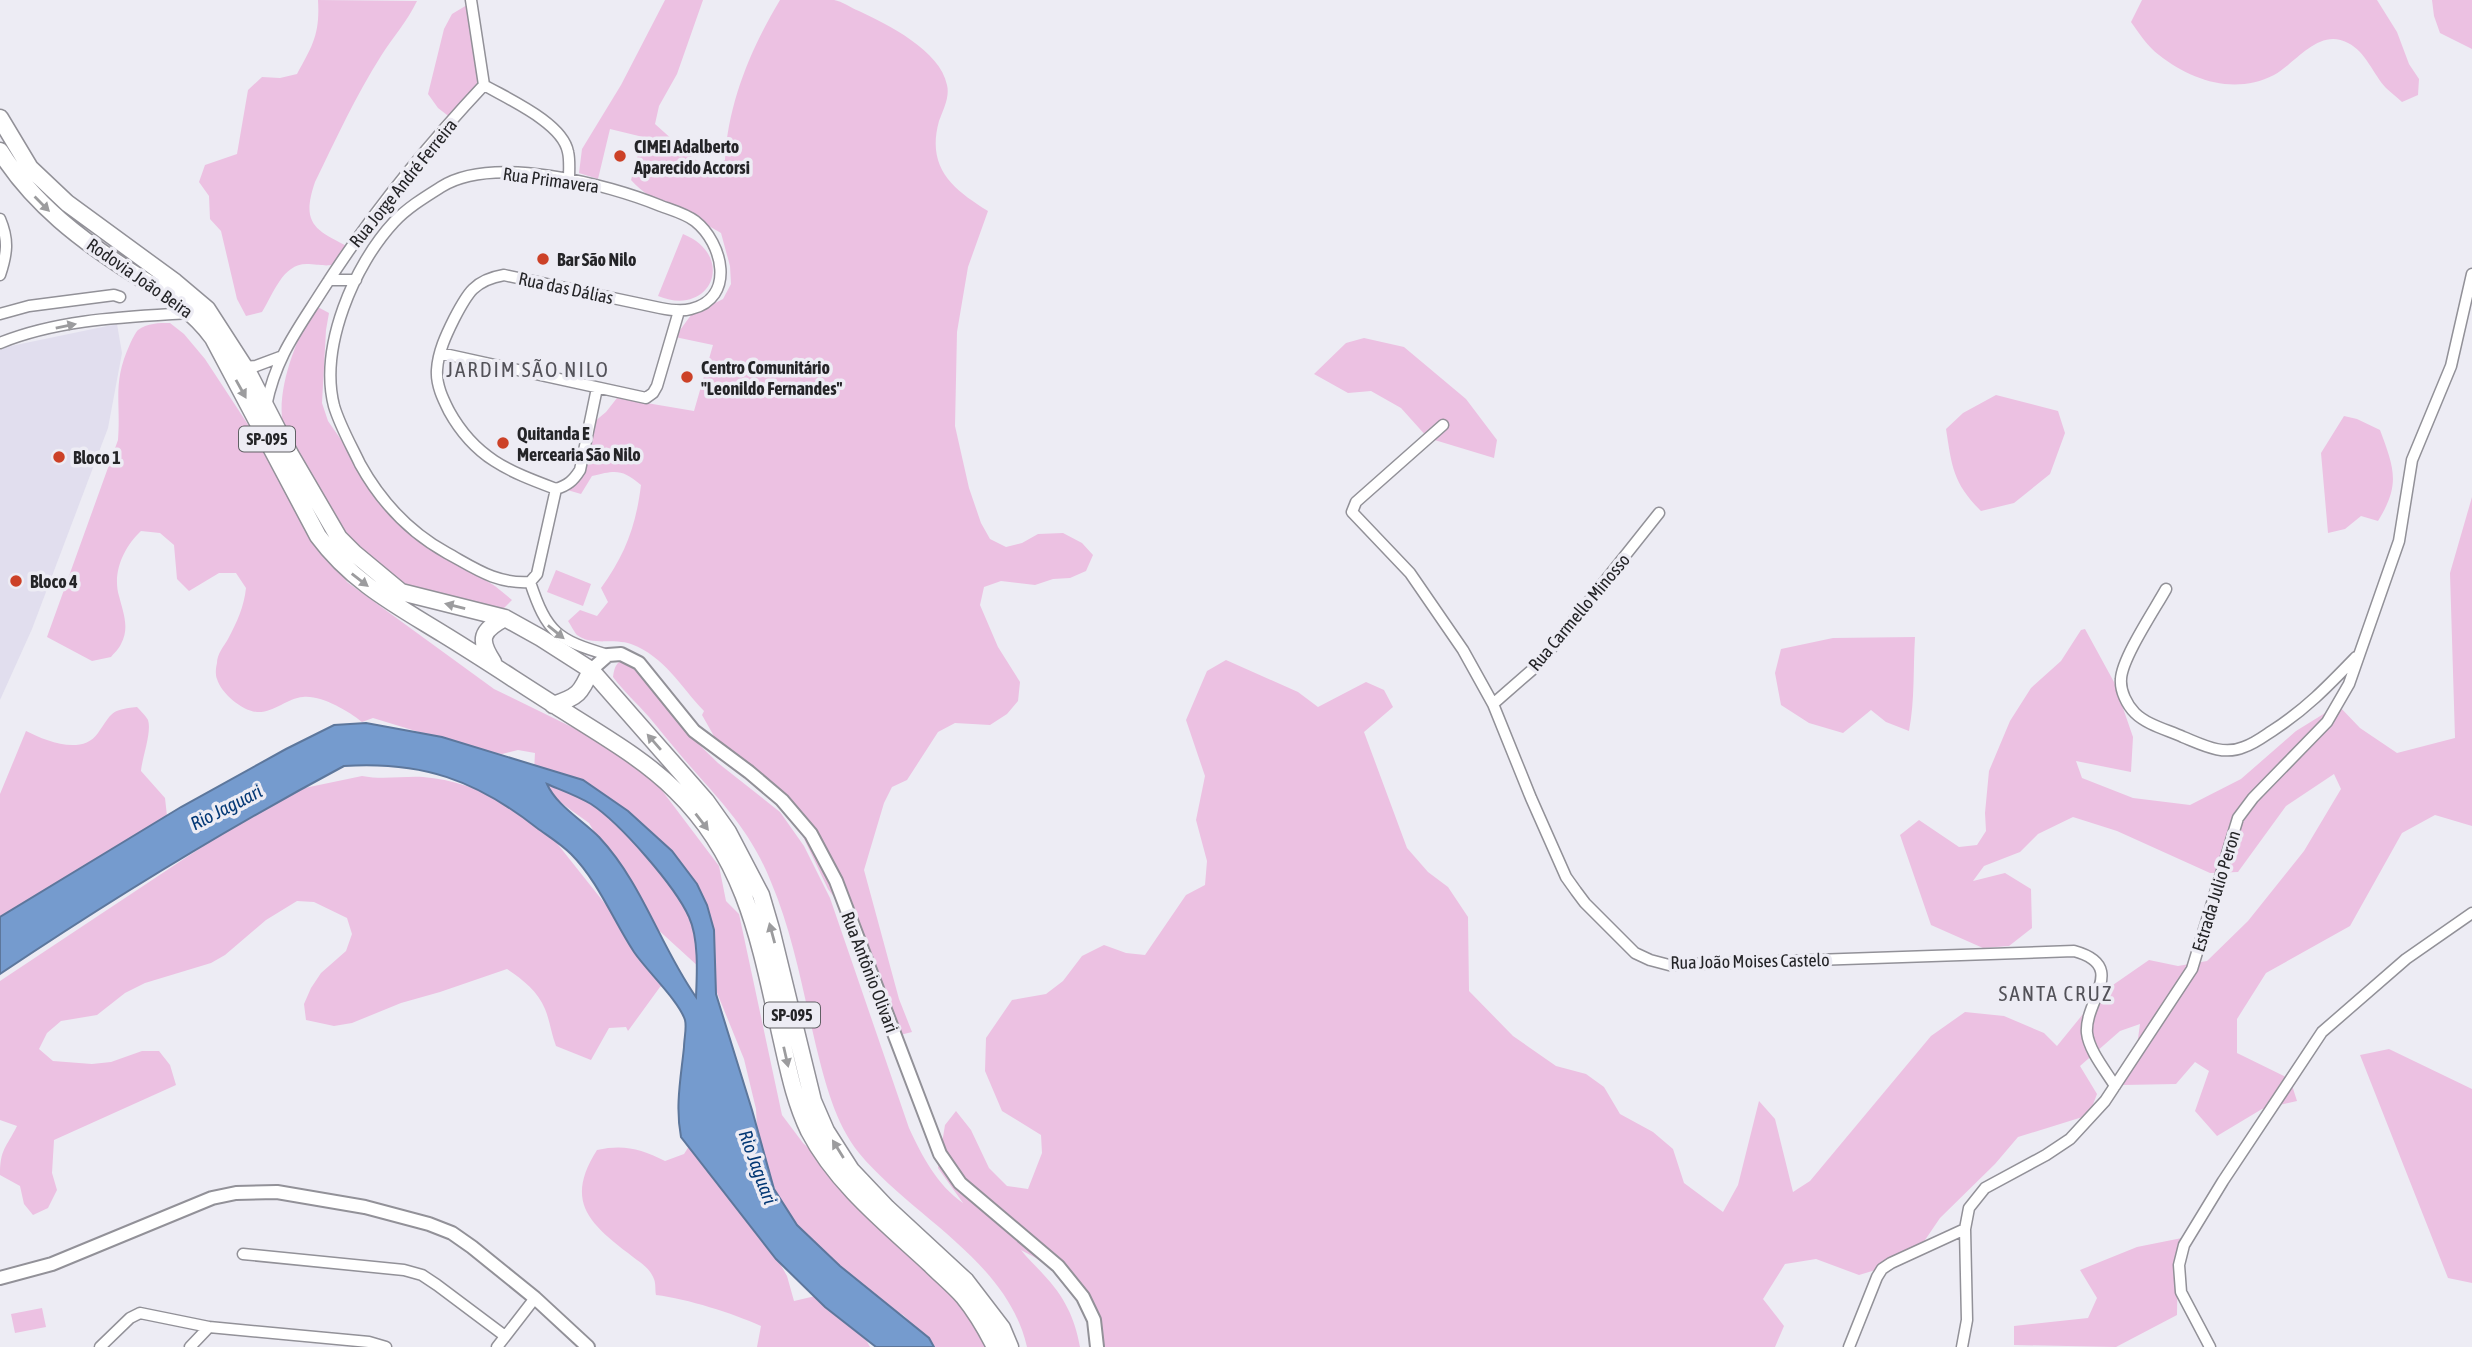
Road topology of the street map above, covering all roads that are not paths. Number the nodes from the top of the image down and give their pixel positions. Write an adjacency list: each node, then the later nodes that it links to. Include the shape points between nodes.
1 (471, 0): 2 (street)
2 (484, 85): 5 (street, via 561,135 568,151); 9 (street, Rua Jorge André Ferreira, via 406,173)
3 (0, 118): 18 (main road, Rodovia João Beira / SP-095, via 30,168 67,203 207,309)
4 (0, 151): 13 (main road, Rodovia João Beira / SP-095, one-way to 13, via 45,208)
5 (569, 179): 10 (street, Rua Primavera, via 499,172 444,184 394,222); 12 (street, Rua Primavera, via 655,204 693,219 702,228 721,262 720,280 703,304)
6 (0, 219): 8 (street, via 8,251)
7 (2472, 274): 27 (street, Estrada Julio Peron, via 2451,366 2412,460 2399,541)
8 (0, 275)
9 (329, 280): 10 (street); 17 (street, Rua Jorge André Ferreira)
10 (356, 280): 24 (street, Rua Primavera, via 341,312 330,370 334,405 372,486 390,509 436,547 494,579)
11 (120, 297): 14 (street, via 29,306)
12 (679, 311): 16 (street, Rua das Dálias, via 504,275 487,278 473,288); 19 (street, via 657,386 646,398)
13 (192, 313): 15 (street, one-way to 13, via 102,319); 29 (main road, Rodovia João Beira / SP-095, one-way to 29, via 213,338 301,506 336,559 383,597)
14 (0, 314)
15 (0, 343)
16 (440, 353): 19 (street); 22 (street, Rua das Dálias, via 437,371 443,401 465,436 489,459)
17 (280, 357): 18 (street); 20 (street, Rua Jorge André Ferreira)
18 (246, 368): 20 (main road, Rodovia João Beira / SP-095)
19 (597, 388): 22 (street, via 580,470 567,485)
20 (266, 405): 26 (main road, Rodovia João Beira / SP-095, one-way to 20, via 401,592 378,575 339,538)
21 (1443, 425): 31 (street, Rua João Moises Castelo, via 1352,507 1354,517 1400,561 1451,629)
22 (556, 489): 24 (street, via 537,574)
23 (1658, 513): 31 (street, Rua Carmello Minosso, via 1550,650)
24 (530, 582): 28 (street, one-way to 28, via 547,625 582,647)
25 (2166, 589): 27 (street, via 2127,660 2121,679 2124,697 2135,714 2211,748 2228,751 2262,738 2318,698)
26 (505, 618): 29 (main road, via 486,631 483,639); 30 (main road, Rodovia João Beira / SP-095)
27 (2360, 653): 34 (street, Estrada Julio Peron, via 2327,722 2238,818 2192,969)
28 (608, 655): 30 (street); 48 (street, Rua Antônio Olivari, via 621,654 639,663 694,731 782,800 811,834 836,881 940,1154 960,1182 1058,1266 1083,1297 1094,1320)
29 (495, 666): 32 (main road, Rodovia João Beira / SP-095)
30 (591, 670): 32 (main road, via 581,691); 47 (main road, SP-095, one-way to 30, via 1002,1328 972,1289 851,1170 826,1131 813,1101 761,895 746,865 706,801)
31 (1493, 704): 34 (street, Rua João Moises Castelo, via 1566,877 1585,903 1636,953 1669,965 2074,951 2097,963 2101,974 2087,1032)
32 (554, 705): 46 (main road, SP-095, one-way to 46, via 648,766 678,792 706,827 732,866 754,919 796,1100 810,1132 852,1191 961,1294)
33 (2472, 913): 51 (street, via 2406,959 2322,1032 2222,1181 2184,1245 2179,1265 2180,1292)
34 (2115, 1086): 35 (street, Estrada Julio Peron, via 2070,1139 1985,1188 1969,1208)
35 (1965, 1229): 49 (street, via 1882,1269); 50 (street, Estrada Julio Peron, via 1967,1320)
36 (243, 1254): 40 (street, via 422,1275)
37 (0, 1278): 38 (street, via 52,1264 212,1198 277,1192 429,1224 462,1240)
38 (535, 1298): 40 (street); 45 (street)
39 (209, 1327): 41 (street, via 140,1313); 42 (street); 43 (street)
40 (505, 1336): 44 (street)
41 (100, 1347)
42 (190, 1347)
43 (386, 1347)
44 (497, 1347)
45 (588, 1347)
46 (995, 1347)
47 (1010, 1347)
48 (1097, 1347)
49 (1849, 1347)
50 (1962, 1347)
51 (2210, 1347)

